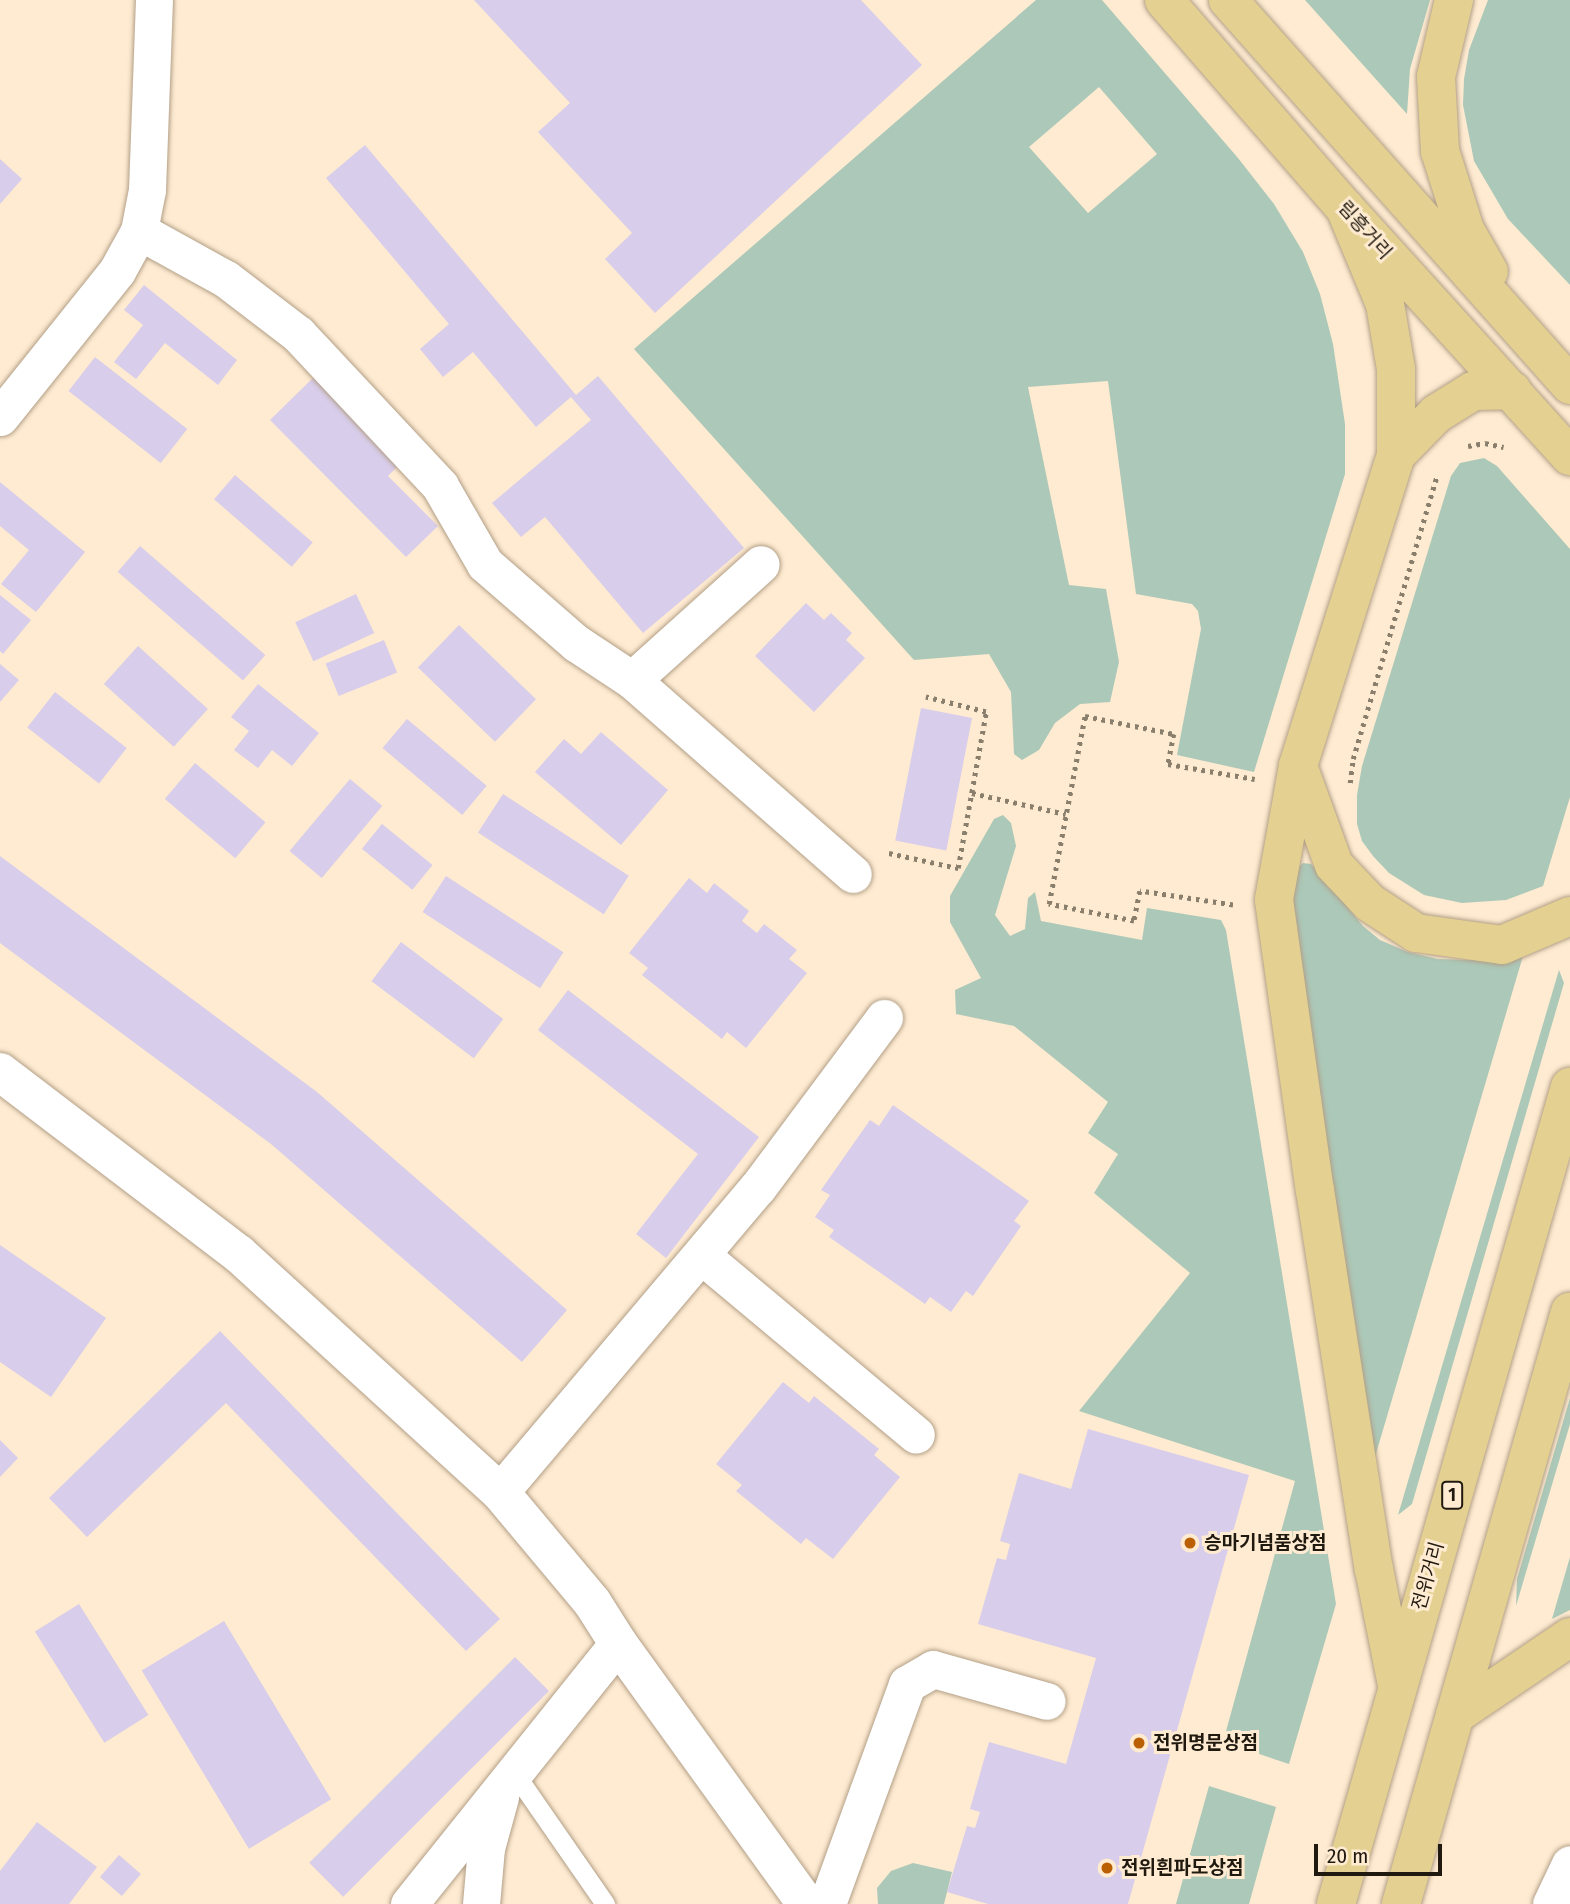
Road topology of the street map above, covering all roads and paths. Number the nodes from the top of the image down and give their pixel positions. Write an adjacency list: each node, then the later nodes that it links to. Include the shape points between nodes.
1 (155, 0): 6 (street, via 147,190)
2 (1164, 0): 5 (main road, 림흥거리)
3 (1228, 0): 7 (main road)
4 (1454, 0): 7 (main road, via 1437,77 1440,151 1465,230)
5 (1345, 208): 9 (main road, 림흥거리); 13 (main road, via 1385,304 1396,369)
6 (139, 231): 10 (street, via 117,271); 17 (street, via 226,279 299,334 440,485 485,564 576,643)
7 (1523, 332): 8 (main road)
8 (1570, 385)
9 (1512, 390): 13 (main road, via 1473,391 1436,414); 14 (main road, 림흥거리)
10 (0, 417)
11 (1510, 448): 12 (path, via 1485,443)
12 (1461, 450)
13 (1396, 455): 19 (main road)
14 (1570, 456)
15 (1440, 471): 20 (path, via 1353,760)
16 (761, 564): 17 (street)
17 (632, 680): 23 (street)
18 (926, 697): 21 (path, via 986,712)
19 (1282, 773): 22 (path, via 1168,764 1174,734 1085,716); 26 (main road, via 1334,864 1370,903 1416,933 1503,945); 36 (main road, via 1275,919 1374,1569)
20 (1348, 791)
21 (972, 793): 22 (path); 23 (path, via 958,868 867,848)
22 (1066, 814): 25 (path, via 1049,904 1134,921 1140,891)
23 (826, 850): 24 (street)
24 (853, 874)
25 (1242, 906)
26 (1570, 916)
27 (884, 1018): 30 (street, via 758,1188)
28 (0, 1072): 33 (street, via 239,1254)
29 (1570, 1087): 36 (main road, 전위거리 / 1)
30 (701, 1255): 32 (street); 33 (street)
31 (1570, 1312): 38 (main road)
32 (916, 1435)
33 (500, 1492): 35 (street, via 592,1602)
34 (1570, 1637): 38 (main road)
35 (618, 1643): 39 (street); 44 (street)
36 (1397, 1685): 46 (main road, 전위거리 / 1)
37 (1047, 1701): 45 (street, via 933,1669 907,1684)
38 (1455, 1715): 47 (main road)
39 (509, 1777): 41 (street); 42 (street, via 486,1848); 43 (lane)
40 (1570, 1864): 48 (street)
41 (409, 1904)
42 (481, 1904)
43 (605, 1904)
44 (806, 1904)
45 (827, 1904)
46 (1336, 1904)
47 (1401, 1904)
48 (1551, 1904)

